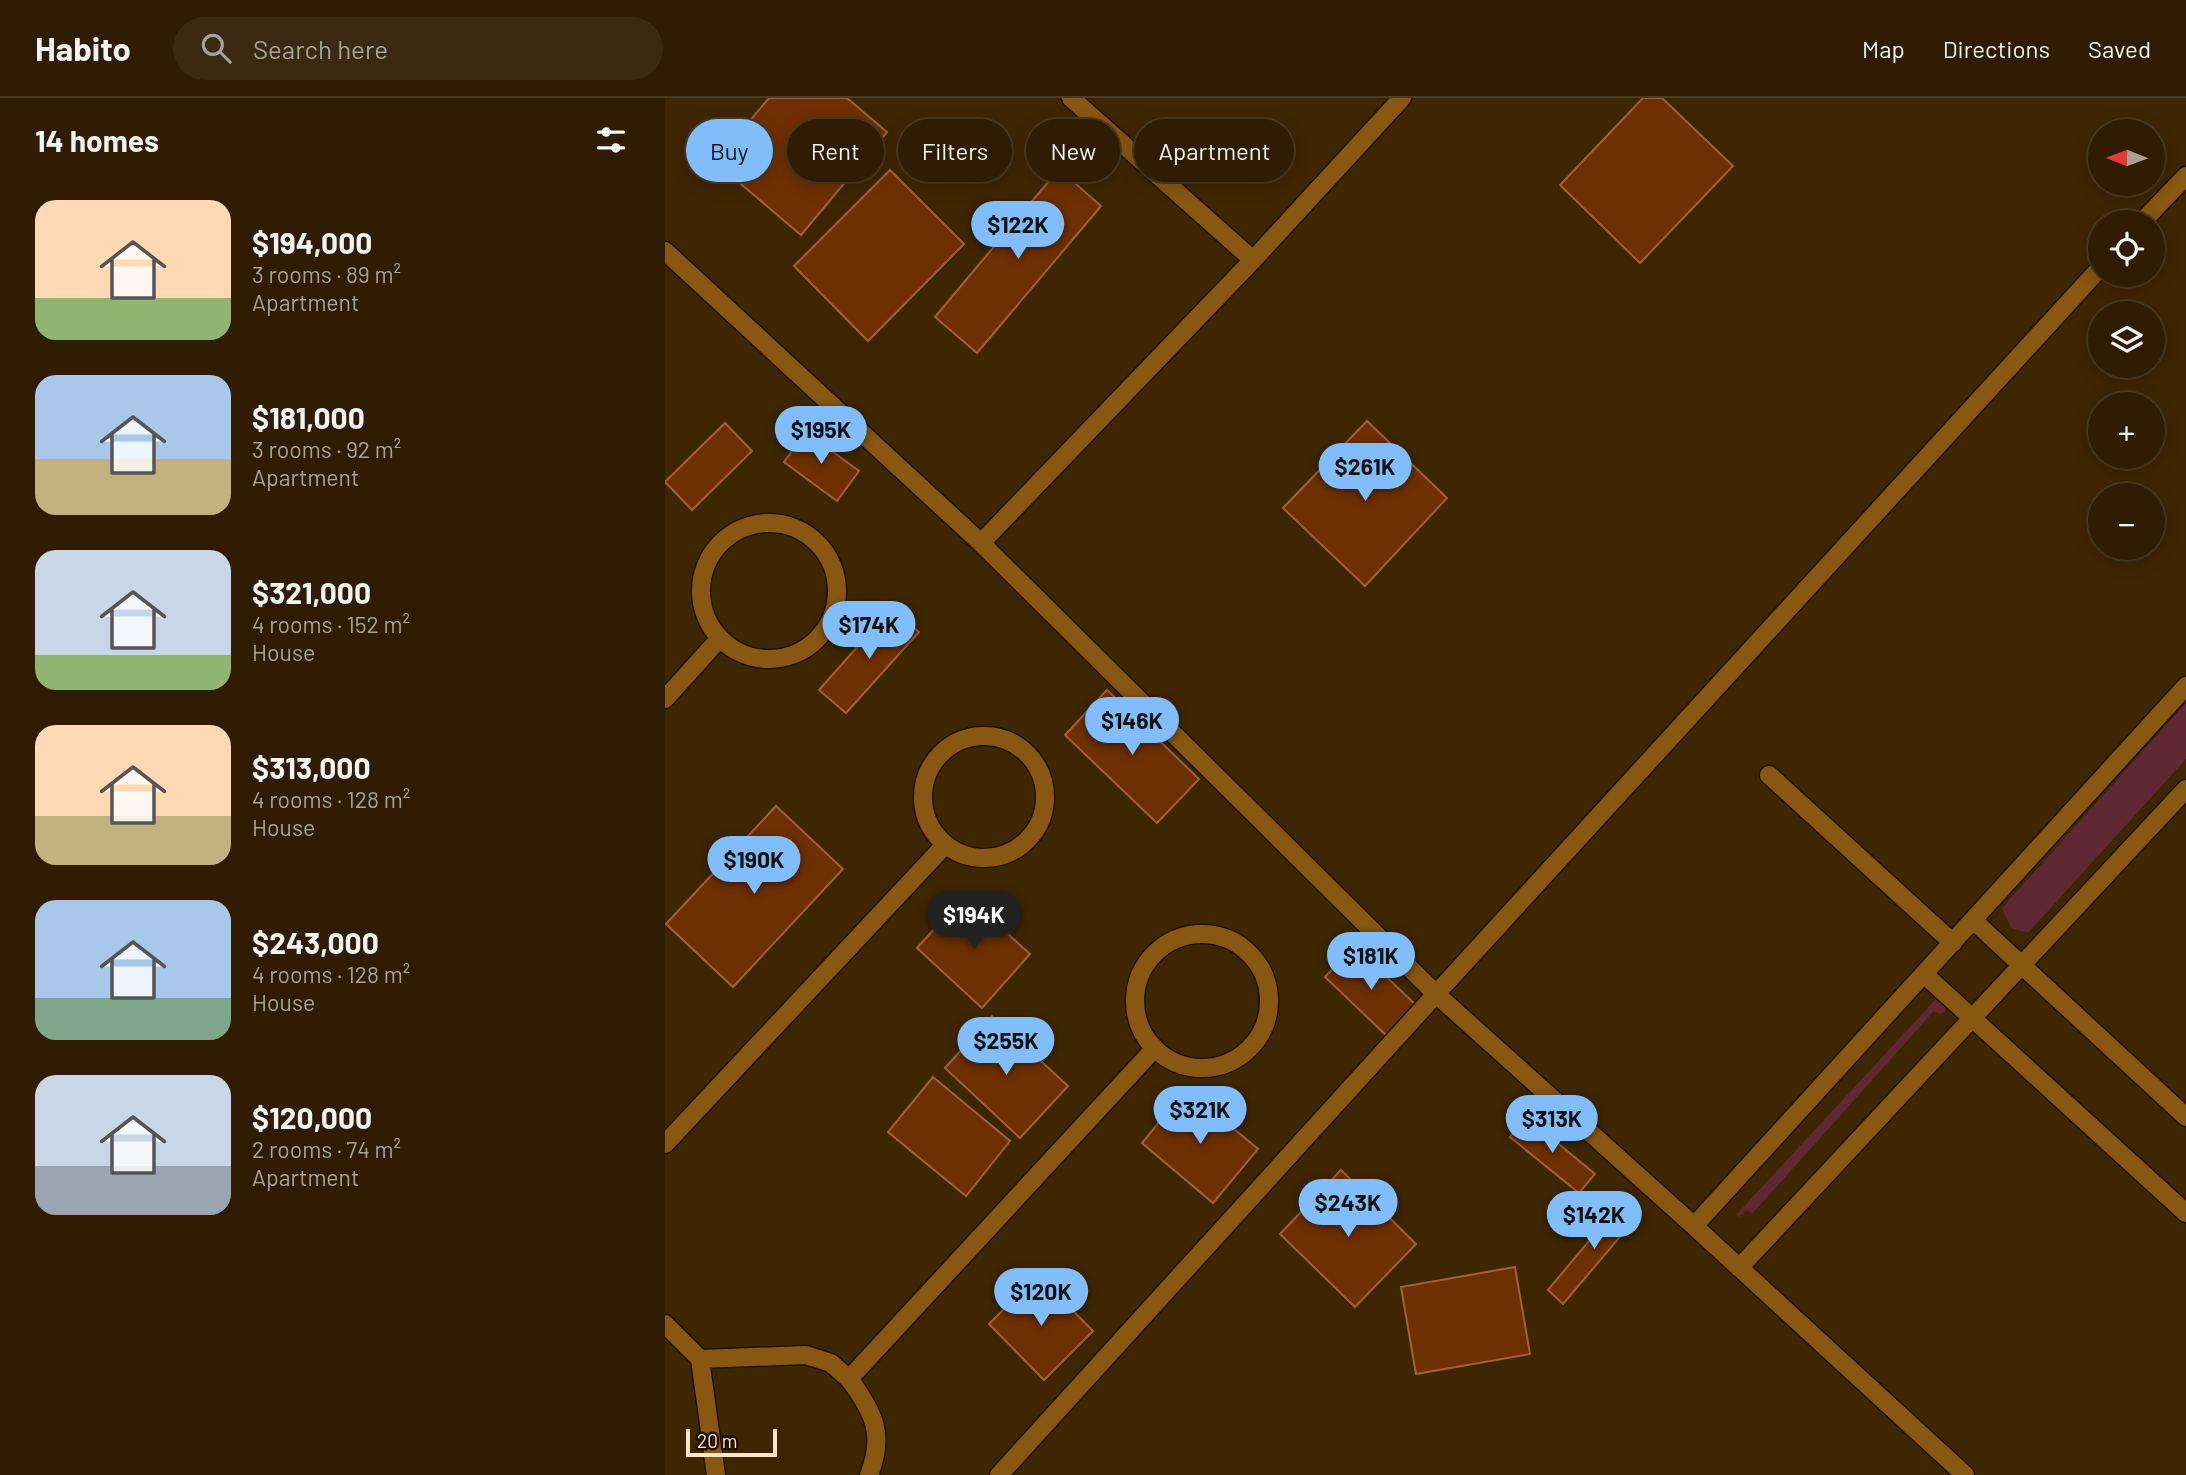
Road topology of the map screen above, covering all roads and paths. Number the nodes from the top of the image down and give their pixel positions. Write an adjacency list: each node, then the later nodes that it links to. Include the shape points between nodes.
1 (1071, 98): 6 (street)
2 (1402, 98): 6 (street)
3 (2186, 176): 4 (street)
4 (2153, 210)
5 (665, 251): 8 (street)
6 (1252, 260): 8 (street)
7 (2088, 281): 19 (street)
8 (981, 543): 19 (street)
9 (720, 638): 9 (street, via 709,624 701,588 709,562 725,540 757,524 775,523 792,527 821,547 831,562 837,596 834,613 815,642 784,658 767,659 742,653); 11 (street)
10 (2186, 686): 15 (street)
11 (665, 699)
12 (1769, 775): 16 (street)
13 (2186, 789): 17 (street)
14 (945, 845): 14 (street, via 974,858 990,859 1013,851 1031,836 1040,822 1044,791 1041,775 1022,750 1008,741 977,736 955,744 936,759 925,780 923,804 934,834); 23 (street)
15 (1974, 921): 16 (street); 17 (street)
16 (1953, 943): 18 (street)
17 (2021, 966): 20 (street); 22 (street)
18 (1925, 975): 20 (street); 25 (street)
19 (1436, 994): 25 (street); 32 (street)
20 (1971, 1018): 24 (street); 26 (street)
21 (1154, 1048): 21 (street, via 1137,1016 1135,998 1146,963 1159,949 1174,939 1209,933 1252,955 1268,984 1270,1001 1268,1017 1251,1048 1237,1059 1203,1069 1185,1066); 29 (street)
22 (2186, 1117)
23 (665, 1144)
24 (2186, 1213)
25 (1694, 1226): 26 (street)
26 (1739, 1269): 33 (street)
27 (665, 1324): 28 (street)
28 (700, 1359): 29 (street, via 806,1355 831,1363); 30 (street)
29 (849, 1379): 31 (street, via 868,1404 876,1428 877,1451)
30 (716, 1475)
31 (869, 1475)
32 (999, 1475)
33 (1965, 1475)

